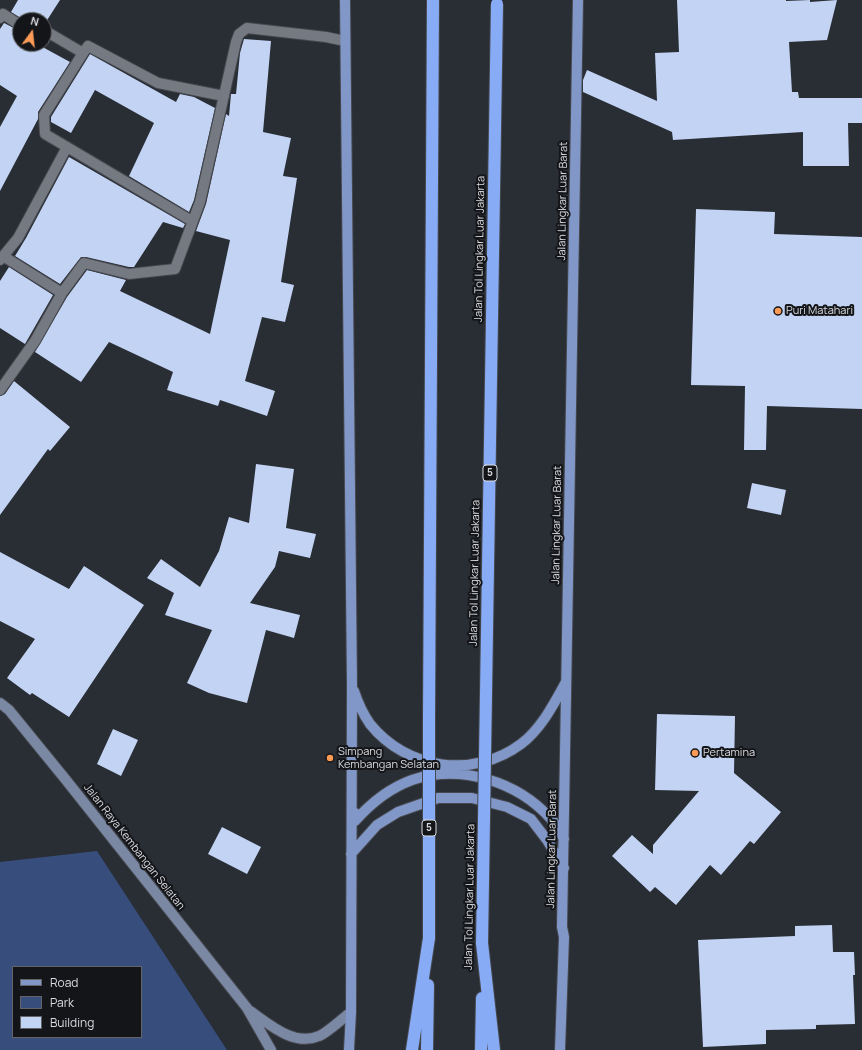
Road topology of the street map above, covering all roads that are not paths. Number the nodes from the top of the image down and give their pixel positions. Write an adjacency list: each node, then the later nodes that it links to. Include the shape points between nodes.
1 (345, 0): 8 (main road)
2 (433, 0): 23 (highway, 5, bridge)
3 (497, 0): 24 (highway, Jalan Tol Lingkar Luar Jakarta / 5, bridge)
4 (578, 0): 16 (main road, Jalan Lingkar Luar Barat)
5 (0, 18): 6 (street, via 3,14)
6 (12, 20)
7 (52, 35): 9 (street)
8 (345, 41): 10 (street, via 247,28 239,34 236,42); 17 (main road)
9 (83, 53): 10 (street, via 88,46 158,83); 11 (street, via 44,115 46,134)
10 (224, 96): 12 (street, via 200,202)
11 (67, 147): 12 (street); 13 (street, via 18,238)
12 (192, 221): 14 (street, via 175,269 129,274 84,263)
13 (1, 258): 14 (street)
14 (62, 293): 15 (street, via 35,341)
15 (0, 390)
16 (566, 682): 17 (main road, via 537,728 522,743 497,758 463,766 421,760 401,751 384,739 370,724 359,705); 20 (main road, Jalan Lingkar Luar Barat)
17 (352, 685): 19 (main road)
18 (0, 703): 25 (main road, Jalan Raya Kembangan Selatan, via 9,710 66,780)
19 (352, 779): 20 (main road, via 355,821 384,795 411,781 442,774 473,776 500,783 532,801 552,820); 21 (main road)
20 (564, 839): 22 (main road, Jalan Lingkar Luar Barat)
21 (351, 854): 22 (main road, via 377,825 398,812 438,798 472,798 507,807 531,819); 26 (main road)
22 (564, 868): 33 (main road, Jalan Lingkar Luar Barat)
23 (429, 938): 29 (highway); 30 (highway, 5)
24 (482, 943): 31 (highway, Jalan Tol Lingkar Luar Jakarta / 5); 32 (highway)
25 (247, 1008): 26 (main road, Jalan Raya Kembangan Selatan, via 278,1030 300,1040 318,1036); 27 (main road, Jalan Raya Kembangan Selatan)
26 (351, 1012): 28 (main road)
27 (271, 1050)
28 (349, 1050)
29 (412, 1050)
30 (427, 1050)
31 (481, 1050)
32 (494, 1050)
33 (560, 1050)

